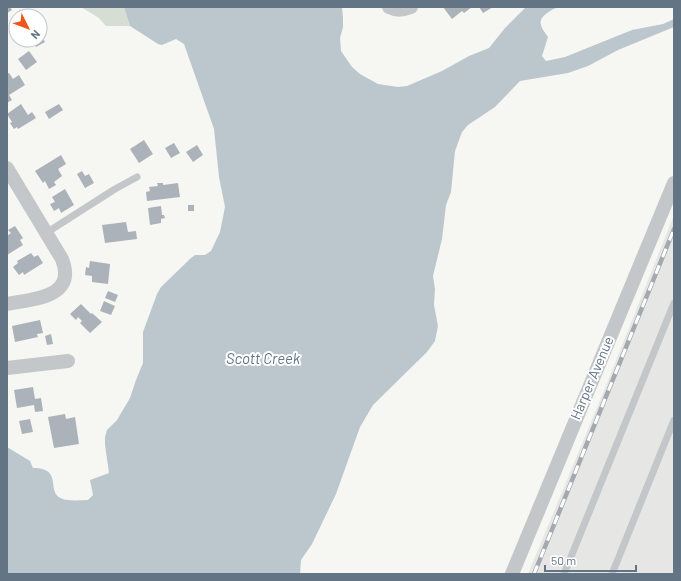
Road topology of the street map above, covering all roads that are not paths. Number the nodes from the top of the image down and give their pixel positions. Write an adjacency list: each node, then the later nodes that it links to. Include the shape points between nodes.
1 (390, 7): 2 (street, via 402,10)
2 (411, 7)
3 (7, 168): 6 (street)
4 (137, 177): 6 (lane)
5 (674, 183): 12 (street, Harper Avenue)
6 (46, 233): 8 (street, via 65,267 60,288 46,297)
7 (674, 303): 13 (lane)
8 (7, 304)
9 (68, 361): 10 (street)
10 (7, 368)
11 (674, 420): 14 (lane)
12 (512, 574)
13 (564, 574)
14 (612, 574)

